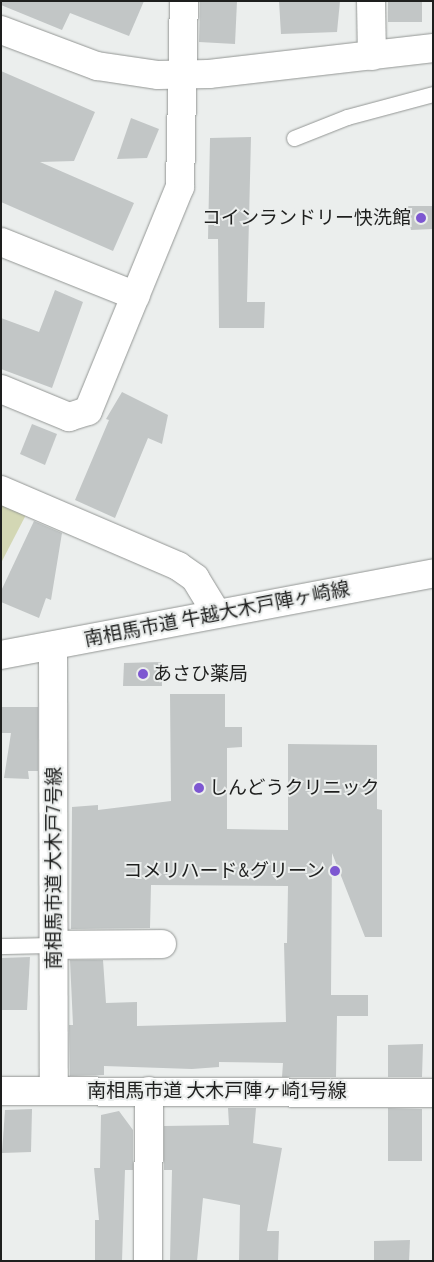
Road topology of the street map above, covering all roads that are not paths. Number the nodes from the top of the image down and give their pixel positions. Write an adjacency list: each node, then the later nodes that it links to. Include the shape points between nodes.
1 (184, 1): 6 (street)
2 (371, 1): 5 (street)
3 (1, 30): 6 (street, via 97,66 125,72)
4 (433, 48): 5 (street)
5 (372, 56): 6 (street)
6 (182, 75): 10 (street, via 180,187)
7 (433, 94): 8 (lane, via 347,117)
8 (294, 138)
9 (1, 242): 10 (street)
10 (136, 296): 11 (street, via 88,411 69,417)
11 (1, 388)
12 (1, 490): 14 (street, via 178,566 195,578)
13 (433, 573): 14 (street, 南相馬市道 牛越大木戸陣ヶ崎線)
14 (217, 614): 15 (street, 南相馬市道 牛越大木戸陣ヶ崎線)
15 (53, 646): 16 (street, 南相馬市道 牛越大木戸陣ヶ崎線); 18 (street, 南相馬市道 大木戸7号線)
16 (1, 655)
17 (162, 944): 18 (street)
18 (55, 945): 19 (lane); 20 (street, 南相馬市道 大木戸7号線)
19 (1, 946)
20 (54, 1090): 21 (street, 南相馬市道 大木戸陣ヶ崎1号線); 22 (street, 南相馬市道 大木戸陣ヶ崎1号線)
21 (1, 1091)
22 (149, 1091): 23 (street, 南相馬市道 大木戸陣ヶ崎1号線); 24 (street)
23 (433, 1093)
24 (148, 1261)

